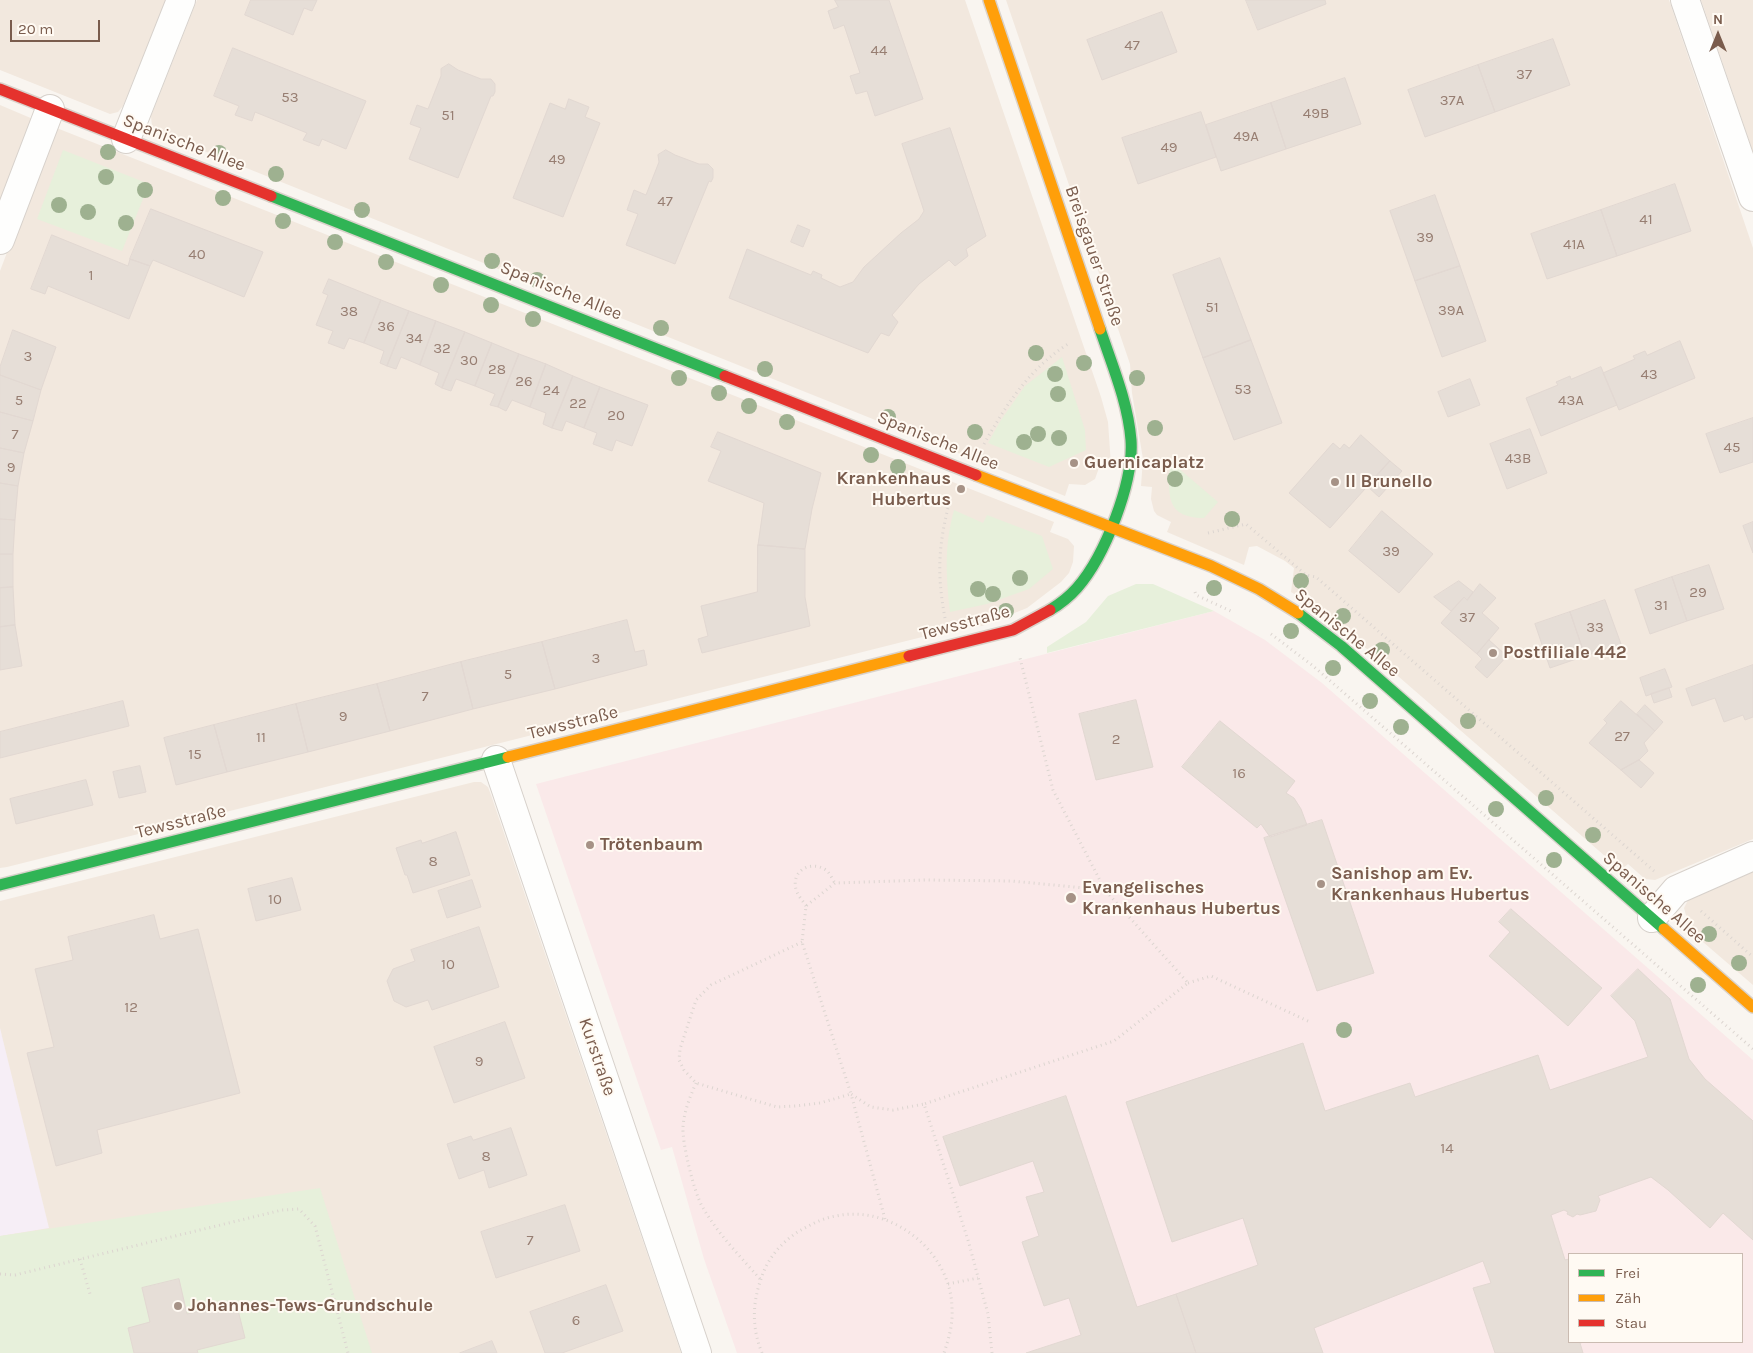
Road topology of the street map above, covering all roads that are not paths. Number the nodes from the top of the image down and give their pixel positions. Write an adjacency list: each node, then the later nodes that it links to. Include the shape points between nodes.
1 (181, 0): 6 (street)
2 (989, 0): 9 (main road, Breisgauer Straße, via 1125,405 1132,448 1126,487)
3 (1685, 0): 7 (street)
4 (0, 89): 5 (main road, Spanische Allee)
5 (50, 109): 6 (main road, Spanische Allee); 8 (street)
6 (126, 139): 9 (main road, Spanische Allee)
7 (1753, 198)
8 (0, 240)
9 (1111, 527): 10 (main road, Tewsstraße, via 1090,571 1076,589 1052,608 1014,630); 13 (main road, Spanische Allee, via 1210,566 1259,589 1301,615 1342,646)
10 (496, 760): 12 (main road, Tewsstraße); 15 (street, Kurstraße)
11 (1753, 856): 13 (street, via 1676,890)
12 (0, 885)
13 (1652, 918): 14 (main road, Spanische Allee)
14 (1753, 1007)
15 (698, 1353)

